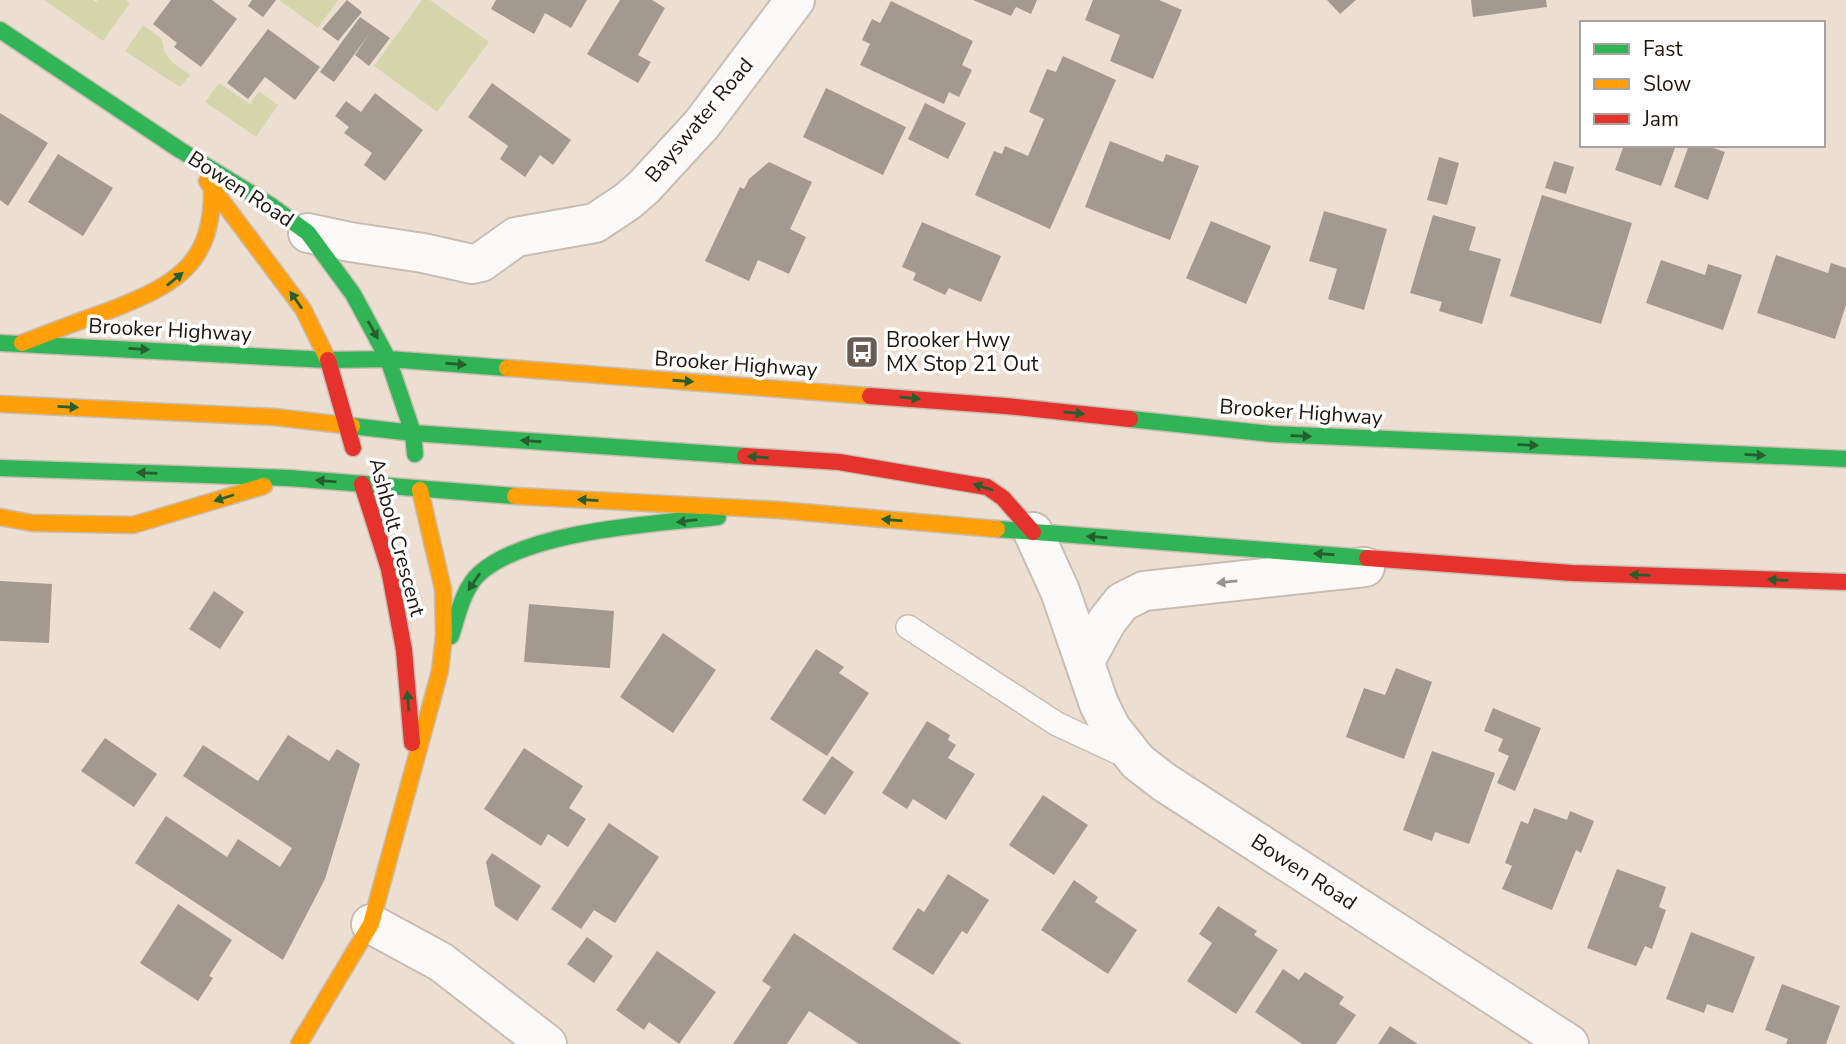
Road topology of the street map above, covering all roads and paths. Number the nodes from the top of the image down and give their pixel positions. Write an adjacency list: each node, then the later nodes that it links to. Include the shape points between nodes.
1 (795, 0): 5 (street, Bayswater Road, via 702,124 644,187 595,223 516,237 472,264)
2 (0, 30): 3 (main road, Bowen Road)
3 (180, 150): 4 (main road, Bowen Road); 5 (main road, Bowen Road)
4 (212, 186): 7 (main road, one-way to 4, via 169,285 204,245 212,221); 9 (main road, Bowen Road, one-way to 4, via 303,309)
5 (308, 233): 8 (main road, Bowen Road, one-way to 8, via 353,294)
6 (0, 343): 7 (main road, Brooker Highway)
7 (22, 343): 9 (main road, Brooker Highway, one-way to 9)
8 (388, 359): 9 (main road, Brooker Highway); 12 (main road, Bowen Road); 13 (main road, Brooker Highway, one-way to 13, via 1006,406 1272,434)
9 (328, 360): 11 (main road, Ashbolt Crescent)
10 (0, 404): 11 (main road, one-way to 11, via 274,417)
11 (346, 426): 12 (main road); 15 (main road, Ashbolt Crescent)
12 (413, 433): 17 (main road, Bowen Road); 20 (main road, one-way to 12, via 987,487 924,475 839,462)
13 (1846, 459)
14 (0, 468): 16 (main road, one-way to 14)
15 (359, 472): 16 (main road, one-way to 16); 17 (main road); 27 (main road, Ashbolt Crescent, one-way to 15, via 401,636 389,569)
16 (289, 478): 19 (main road, one-way to 19, via 133,525 32,523)
17 (420, 491): 18 (main road, one-way to 17); 25 (main road, Ashbolt Crescent, via 443,589)
18 (779, 510): 20 (main road, one-way to 18); 25 (main road, one-way to 25, via 621,529 535,545 503,558 472,582)
19 (0, 517)
20 (1033, 532): 21 (main road, one-way to 20); 24 (street, Bowen Road)
21 (1416, 561): 22 (main road, one-way to 21, via 1572,573); 24 (street, one-way to 24, via 1144,591 1122,602)
22 (1846, 582)
23 (908, 627): 26 (lane, via 1057,724)
24 (1085, 661): 26 (street, Bowen Road, via 1111,728)
25 (440, 671): 27 (main road, Ashbolt Crescent)
26 (1138, 762): 31 (street, Bowen Road)
27 (414, 769): 28 (main road, Ashbolt Crescent)
28 (371, 924): 29 (main road, Ashbolt Crescent); 30 (street, via 441,962)
29 (299, 1044)
30 (547, 1044)
31 (1570, 1044)

